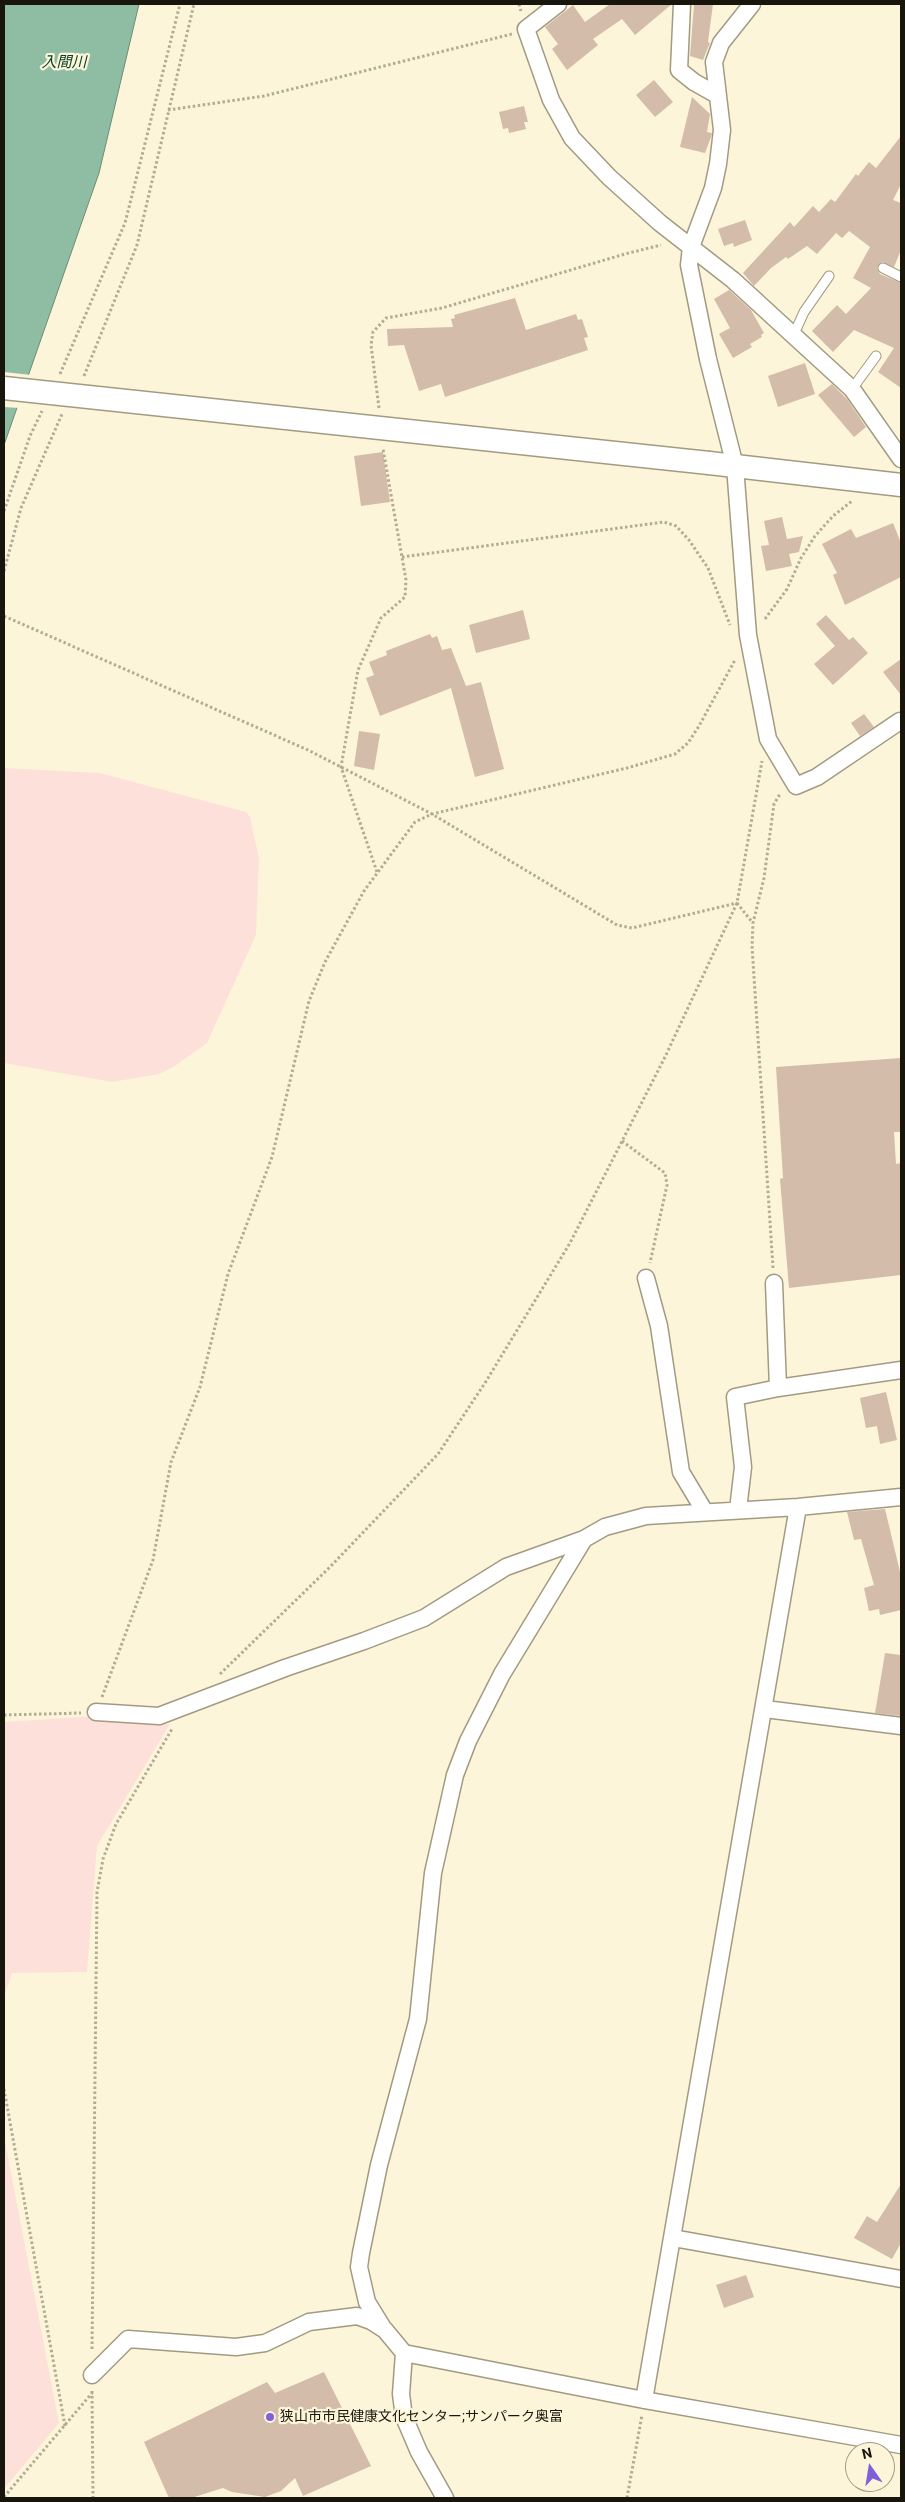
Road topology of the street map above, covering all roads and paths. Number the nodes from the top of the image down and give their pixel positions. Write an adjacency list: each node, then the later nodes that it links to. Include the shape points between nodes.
1 (180, 4): 15 (path, via 125,224)
2 (194, 4): 8 (path)
3 (558, 4): 6 (street)
4 (682, 4): 7 (street, via 679,70)
5 (752, 4): 7 (street, via 722,43 714,62)
6 (526, 29): 8 (path, via 264,96); 9 (street, via 551,100 572,138 609,177)
7 (717, 95): 9 (street, via 722,130 718,164 713,188)
8 (168, 110): 16 (path, via 137,245)
9 (688, 245): 13 (street); 21 (path, via 625,254 442,308 386,318 373,332 371,345); 24 (street, via 695,296)
10 (883, 268): 12 (lane)
11 (829, 276): 13 (lane, via 804,312)
12 (901, 277)
13 (794, 334): 18 (street)
14 (876, 356): 18 (lane)
15 (59, 376)
16 (79, 383)
17 (4, 388): 24 (street, bridge)
18 (852, 389): 23 (street)
19 (65, 409): 29 (path, via 21,508)
20 (42, 410): 27 (path)
21 (380, 412)
22 (382, 440): 28 (path)
23 (901, 459)
24 (735, 466): 25 (street); 31 (street)
25 (876, 483): 26 (street); 31 (path, via 833,516 815,536 787,589)
26 (901, 485)
27 (4, 510)
28 (402, 557): 31 (path, via 664,522 676,526 708,568 728,624); 34 (path, via 405,597 381,618 358,670)
29 (4, 571)
30 (4, 616): 34 (path)
31 (748, 635): 33 (street); 36 (path, via 699,726 688,743 675,754)
32 (901, 723): 35 (street, via 816,777)
33 (768, 739): 35 (street); 38 (path, via 758,779)
34 (341, 767): 36 (path); 37 (path)
35 (796, 786): 39 (path, via 780,794 774,804 764,878)
36 (432, 814): 37 (path, via 415,822); 38 (path, via 617,925 632,928)
37 (377, 873): 53 (path, via 325,962 309,1001 272,1157 228,1274 200,1387 171,1462 153,1560)
38 (738, 903): 39 (path); 40 (path)
39 (753, 923): 42 (path)
40 (622, 1141): 41 (path, via 665,1173 667,1185); 50 (path, via 570,1242 438,1454 330,1567)
41 (646, 1278): 48 (street, via 659,1326 681,1472)
42 (774, 1283): 44 (street)
43 (901, 1370): 44 (street)
44 (778, 1388): 47 (street, via 735,1397 743,1467)
45 (901, 1498): 46 (street)
46 (798, 1507): 47 (street); 52 (street)
47 (738, 1510): 48 (street)
48 (705, 1512): 49 (street, via 646,1516 604,1527)
49 (584, 1539): 51 (street, via 506,1567 424,1618); 59 (street, via 502,1674 455,1775 433,1873 418,2019 379,2165 359,2267 368,2302)
50 (215, 1678)
51 (186, 1706): 53 (street, via 159,1716); 61 (path, via 116,1824 103,1859 97,1892)
52 (765, 1709): 55 (street); 57 (street)
53 (96, 1712): 54 (path)
54 (4, 1715)
55 (901, 1726)
56 (4, 2088): 64 (path)
57 (673, 2238): 58 (street); 63 (street)
58 (899, 2276)
59 (385, 2330): 60 (street); 61 (street, via 356,2316 309,2322 265,2343 236,2347 128,2339)
60 (404, 2353): 63 (street); 68 (street, via 401,2394 404,2417)
61 (92, 2374): 62 (path)
62 (92, 2393): 64 (path); 67 (path)
63 (644, 2400): 65 (street); 69 (path)
64 (64, 2426): 66 (path)
65 (901, 2445)
66 (4, 2497)
67 (93, 2498)
68 (445, 2498)
69 (627, 2498)

